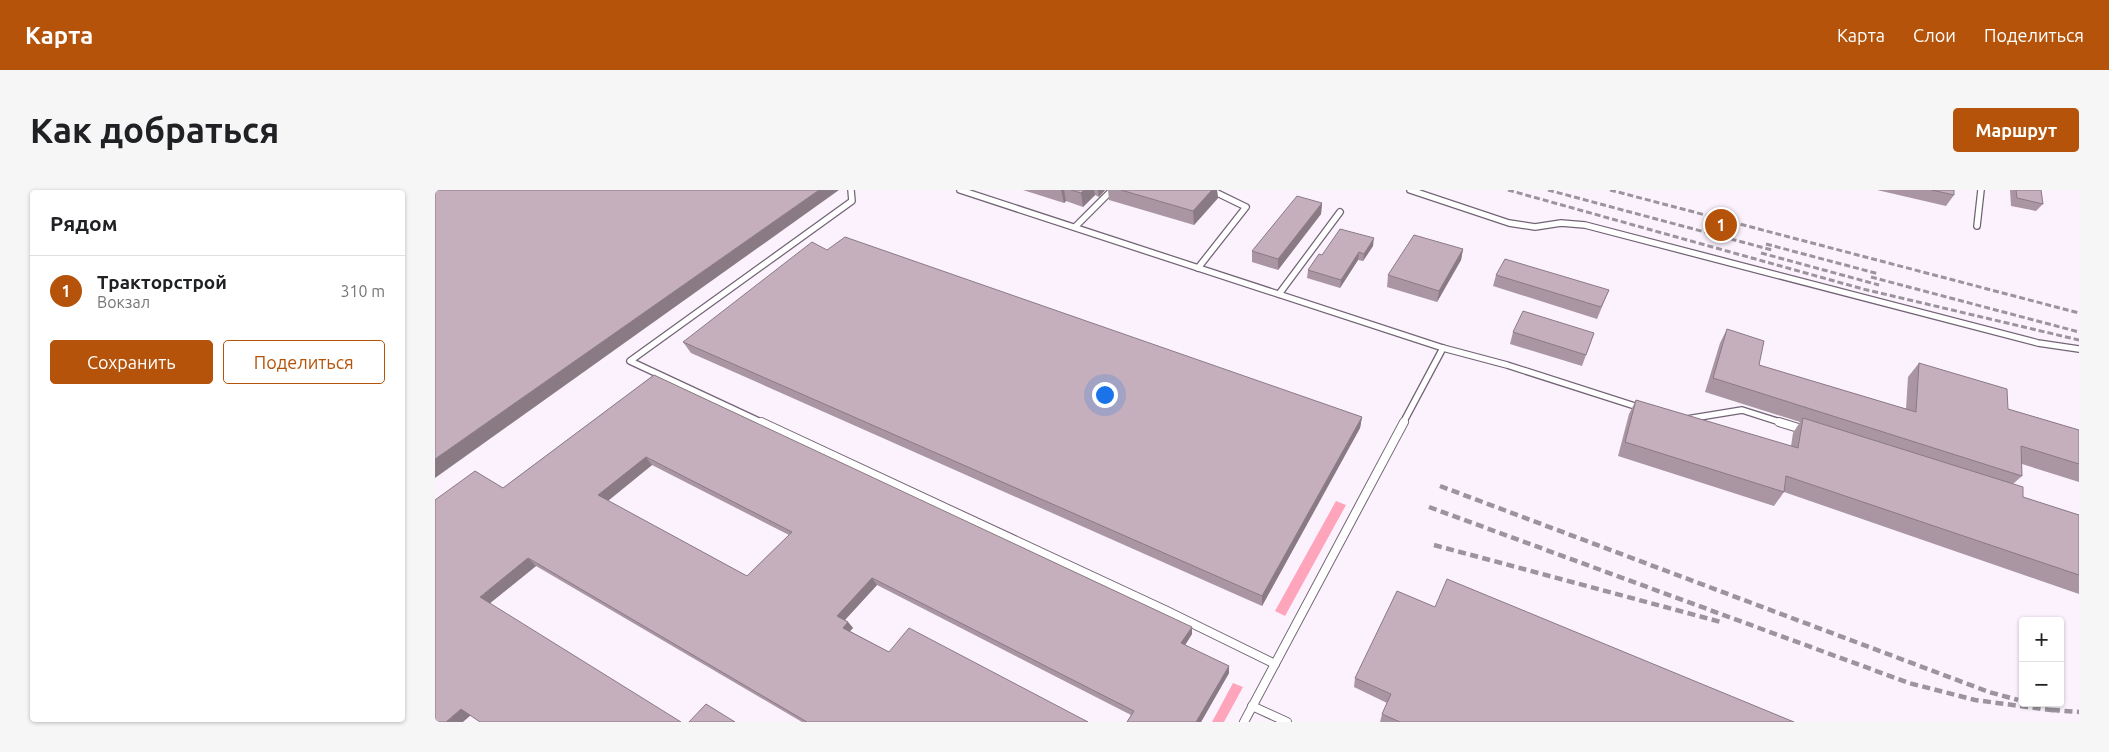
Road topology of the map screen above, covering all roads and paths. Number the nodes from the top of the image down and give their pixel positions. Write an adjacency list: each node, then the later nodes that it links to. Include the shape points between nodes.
1 (851, 190): 17 (lane, via 852,201 630,360)
2 (960, 190): 9 (lane)
3 (1112, 190): 9 (lane)
4 (1211, 190): 10 (lane, via 1246,207)
5 (1410, 190): 13 (lane, via 1509,223 1535,227 1561,223 1585,225 2038,343)
6 (1981, 190): 8 (lane)
7 (1340, 212): 11 (lane)
8 (1977, 226)
9 (1075, 227): 10 (lane)
10 (1198, 268): 11 (lane)
11 (1279, 294): 12 (lane)
12 (1443, 348): 14 (lane); 17 (lane)
13 (2079, 349)
14 (1653, 411)
15 (1681, 420): 16 (lane, via 1743,410)
16 (1808, 431)
17 (1275, 664): 18 (lane)
18 (1252, 706): 19 (lane); 20 (lane)
19 (1243, 722)
20 (1287, 722)

